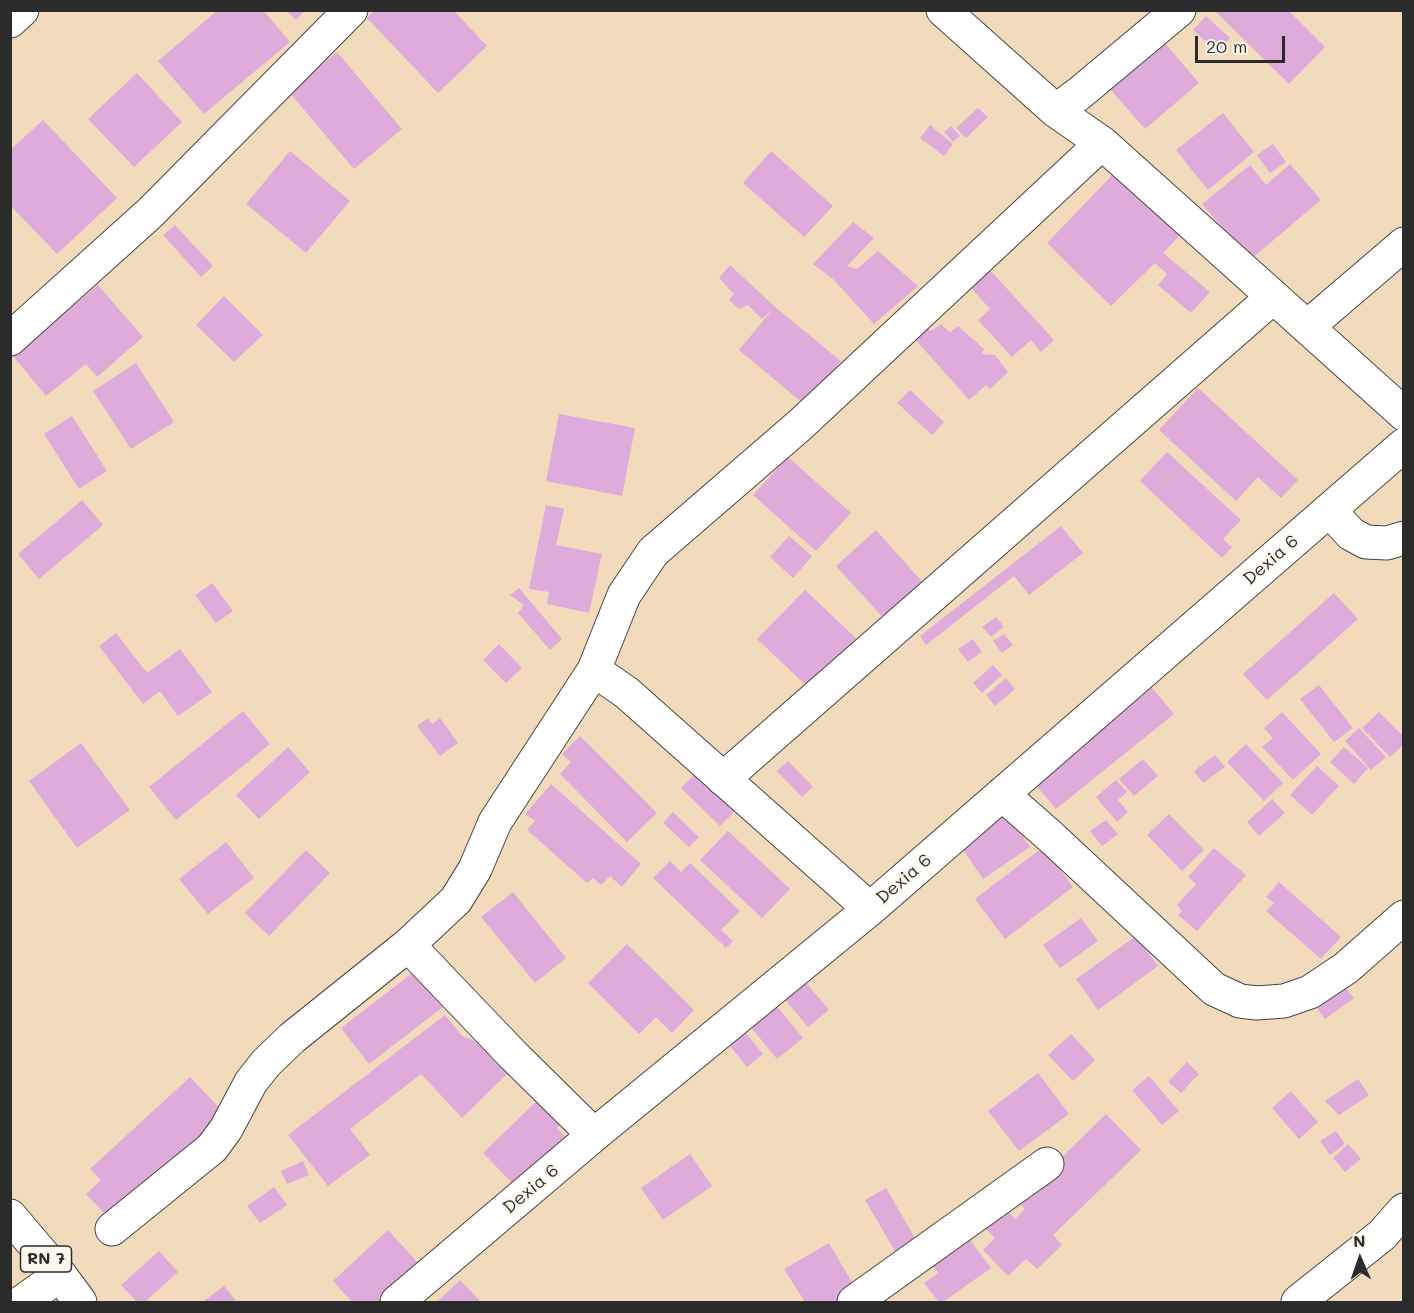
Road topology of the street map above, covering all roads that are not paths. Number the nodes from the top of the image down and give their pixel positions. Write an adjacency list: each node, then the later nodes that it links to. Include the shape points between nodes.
1 (22, 10): 5 (street)
2 (351, 10): 11 (street, via 150,213)
3 (943, 10): 6 (street)
4 (1179, 10): 6 (street)
5 (10, 21)
6 (1056, 111): 7 (street)
7 (1102, 143): 9 (street); 16 (street, via 800,425 653,552 624,595)
8 (1404, 244): 10 (street)
9 (1273, 297): 10 (street); 17 (street)
10 (1307, 327): 12 (street)
11 (10, 339)
12 (1404, 414)
13 (1404, 444): 14 (street, Dexia 6)
14 (1329, 510): 15 (street, via 1351,534 1366,542 1387,543); 18 (street, Dexia 6)
15 (1404, 538)
16 (594, 670): 17 (street, via 627,693); 21 (street, via 495,822 475,869 456,900)
17 (723, 779): 19 (street)
18 (1002, 794): 19 (street, Dexia 6); 20 (street, via 1214,989 1240,1001 1284,1001 1310,992 1346,968)
19 (870, 909): 22 (street, Dexia 6)
20 (1404, 917)
21 (408, 945): 22 (street); 26 (street, via 292,1038 251,1082 212,1148)
22 (594, 1135): 30 (street, Dexia 6)
23 (1047, 1164): 31 (street)
24 (1404, 1210): 32 (street, via 1382,1235)
25 (10, 1216): 27 (street, RN 7)
26 (112, 1229)
27 (60, 1275): 28 (street); 29 (street, RN 7)
28 (22, 1302)
29 (80, 1302)
30 (397, 1302)
31 (854, 1302)
32 (1298, 1302)

